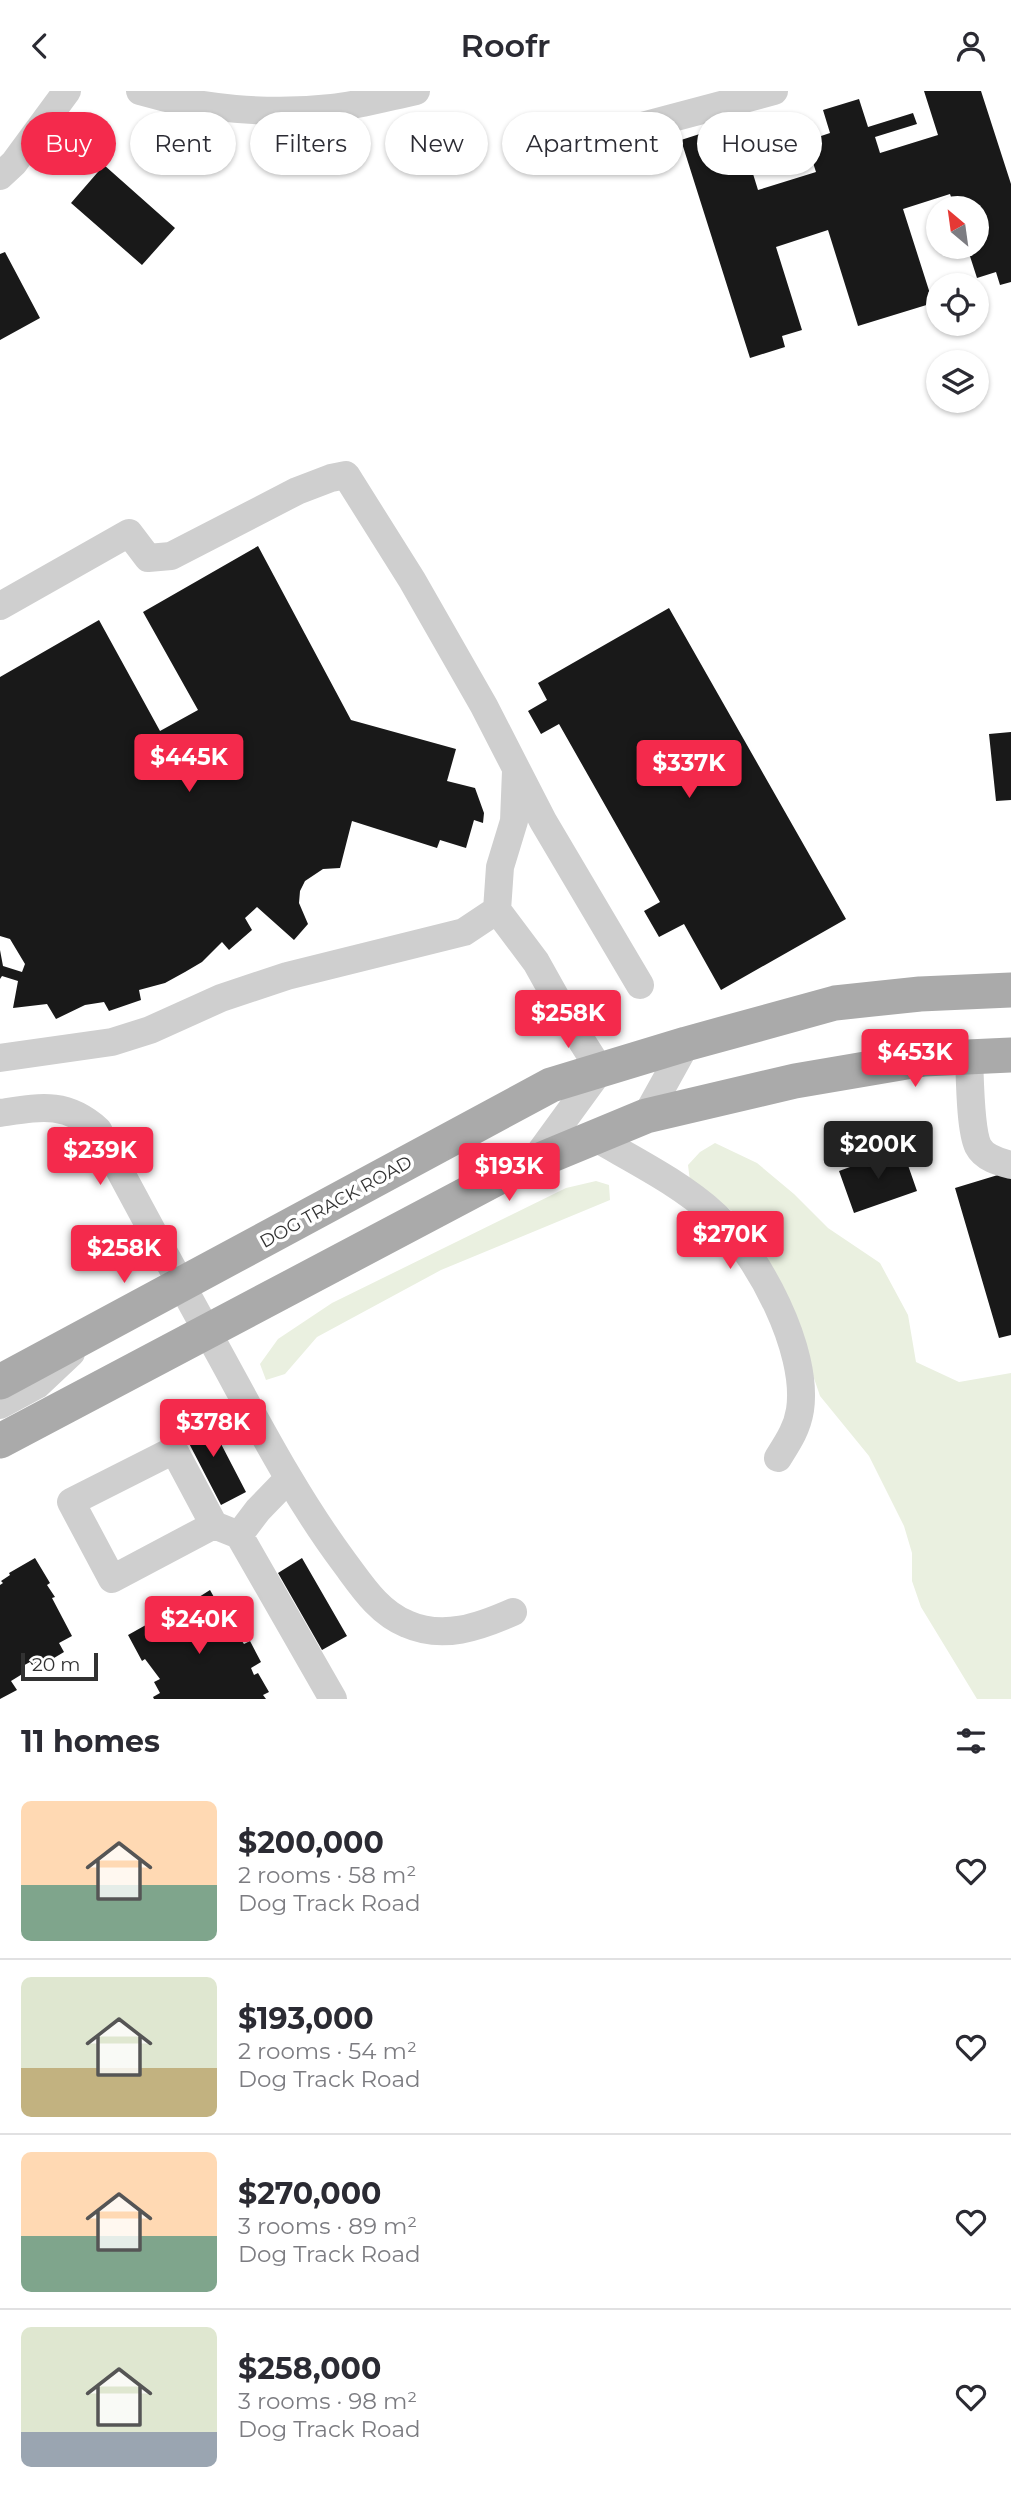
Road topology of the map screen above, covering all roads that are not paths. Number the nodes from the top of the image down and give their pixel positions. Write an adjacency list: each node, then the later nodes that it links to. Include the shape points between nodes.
1 (66, 91): 6 (street)
2 (140, 91): 3 (street, via 163,98 279,111 334,108)
3 (416, 91)
4 (775, 91): 5 (street)
5 (683, 115)
6 (0, 176)
7 (0, 606): 8 (street, via 130,533 148,558 171,556 297,491 345,475 412,580)
8 (516, 771): 9 (street, via 514,821 500,867); 10 (street)
9 (497, 910): 15 (street, via 464,932 287,976 112,1042); 16 (street, via 536,962)
10 (640, 985)
11 (1011, 990): 12 (main road, DOG TRACK ROAD, via 835,1003)
12 (686, 1044): 16 (main road, DOG TRACK ROAD); 18 (street)
13 (1011, 1055): 14 (main road)
14 (969, 1057): 18 (main road, via 924,1059 795,1081); 21 (street, via 978,1146 991,1159)
15 (0, 1058)
16 (600, 1070): 20 (street); 22 (main road, DOG TRACK ROAD, via 551,1085)
17 (0, 1113): 22 (street, via 32,1108 72,1111 98,1130)
18 (646, 1116): 19 (main road)
19 (594, 1137): 20 (main road); 28 (street, via 685,1191 740,1240 780,1312 797,1367 800,1408 795,1430)
20 (533, 1162): 23 (main road)
21 (1011, 1165)
22 (181, 1286): 23 (street); 24 (main road, DOG TRACK ROAD)
23 (206, 1330): 27 (main road); 29 (street)
24 (94, 1332): 25 (main road, DOG TRACK ROAD); 26 (street, via 37,1385)
25 (0, 1383)
26 (0, 1405)
27 (0, 1441)
28 (778, 1458)
29 (288, 1479): 30 (street, via 258,1510); 31 (street, via 386,1613 429,1632 452,1632)
30 (227, 1530): 30 (street, via 174,1450 71,1502 112,1579); 32 (street)
31 (513, 1612)
32 (333, 1699)

